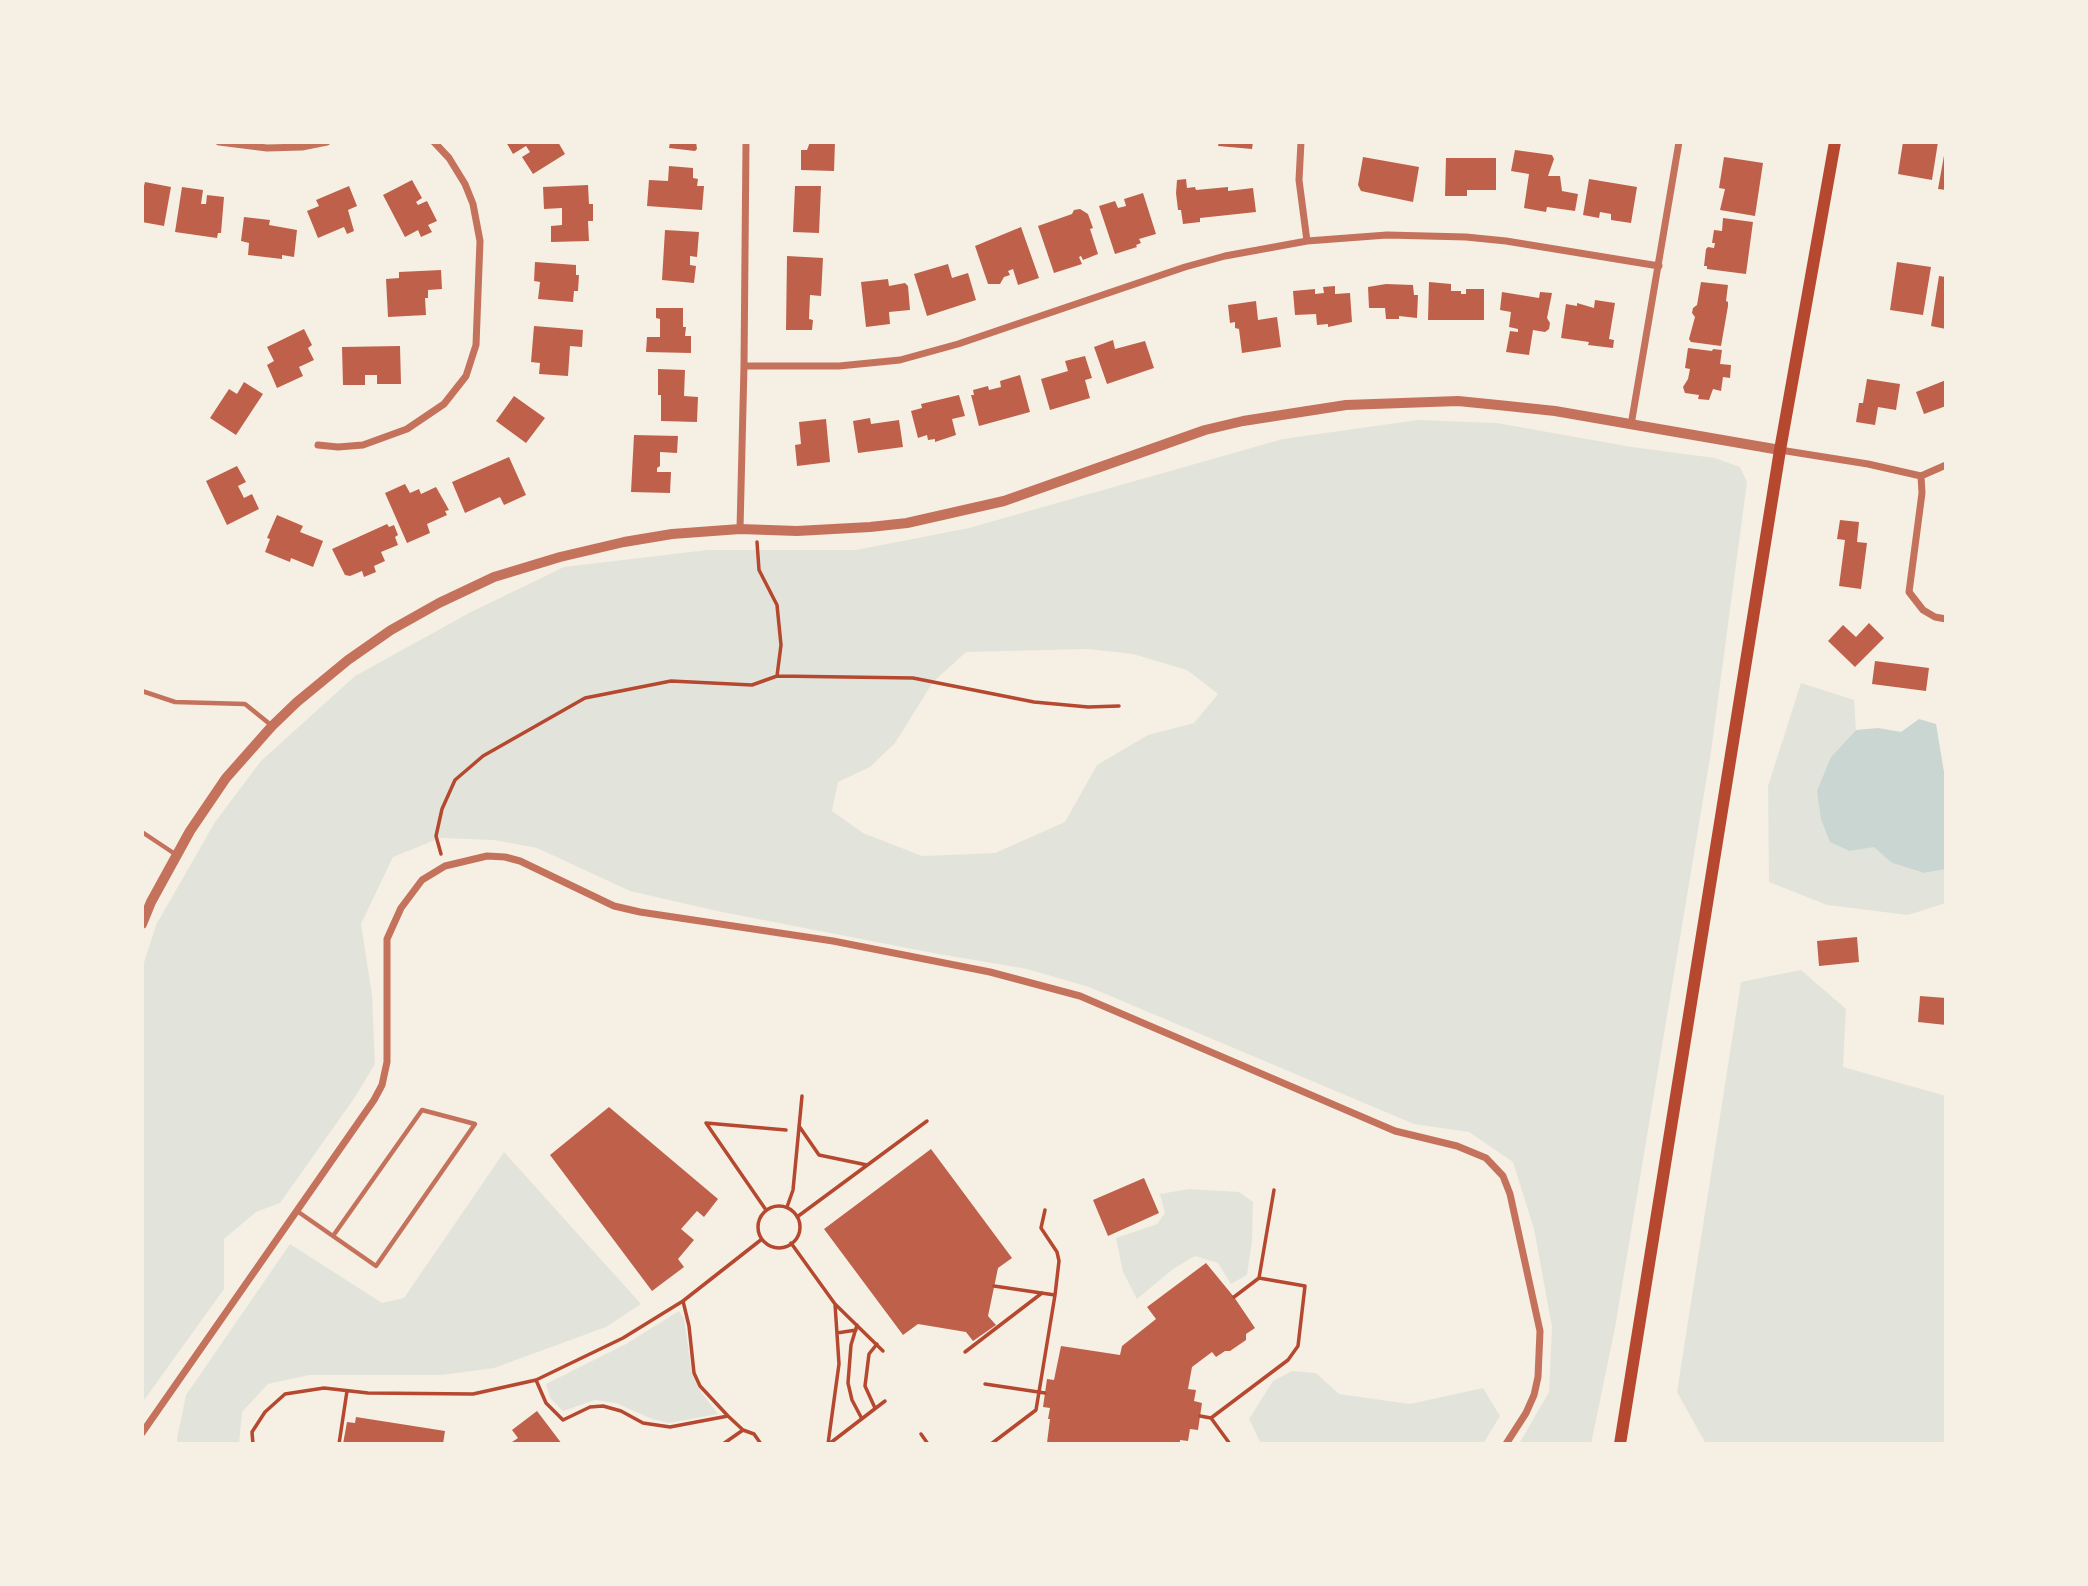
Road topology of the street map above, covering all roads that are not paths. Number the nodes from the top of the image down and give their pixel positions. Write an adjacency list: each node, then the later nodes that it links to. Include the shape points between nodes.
1 (219, 142): 2 (street, via 267,148)
2 (327, 142)
3 (434, 142): 12 (street, via 465,184 479,233 476,345 469,369 444,404 407,429 363,445)
4 (746, 142): 10 (street)
5 (1301, 142): 8 (street, via 1299,180)
6 (1679, 142): 9 (street)
7 (1835, 142): 13 (main road)
8 (1307, 241): 9 (street, via 1387,235 1466,237); 10 (street, via 1185,267 900,360 839,366)
9 (1659, 266): 11 (street)
10 (744, 366): 16 (street)
11 (1631, 425): 13 (street); 16 (street, via 1458,401 1346,405 1205,430 1004,501 949,515 870,527)
12 (318, 445)
13 (1780, 450): 15 (street); 27 (main road)
14 (1946, 465): 15 (street)
15 (1921, 476): 17 (street, via 1923,493 1909,593 1923,610)
16 (740, 529): 19 (street, via 624,542 495,577 391,630 348,660)
17 (1946, 619)
18 (142, 691): 19 (lane, via 175,702 245,704)
19 (272, 726): 21 (street, via 226,778)
20 (142, 832): 21 (lane)
21 (176, 855): 22 (street)
22 (142, 924)
23 (296, 1211): 24 (lane); 25 (street); 26 (street, via 382,1085 387,1062 387,939 411,893 444,866 505,857 614,906 823,939 990,972 1080,996 1395,1131 1486,1158 1503,1176 1510,1194 1540,1331 1534,1395)
24 (332, 1236): 24 (lane, via 376,1266 475,1124 422,1110)
25 (142, 1433)
26 (1506, 1444)
27 (1620, 1444)

